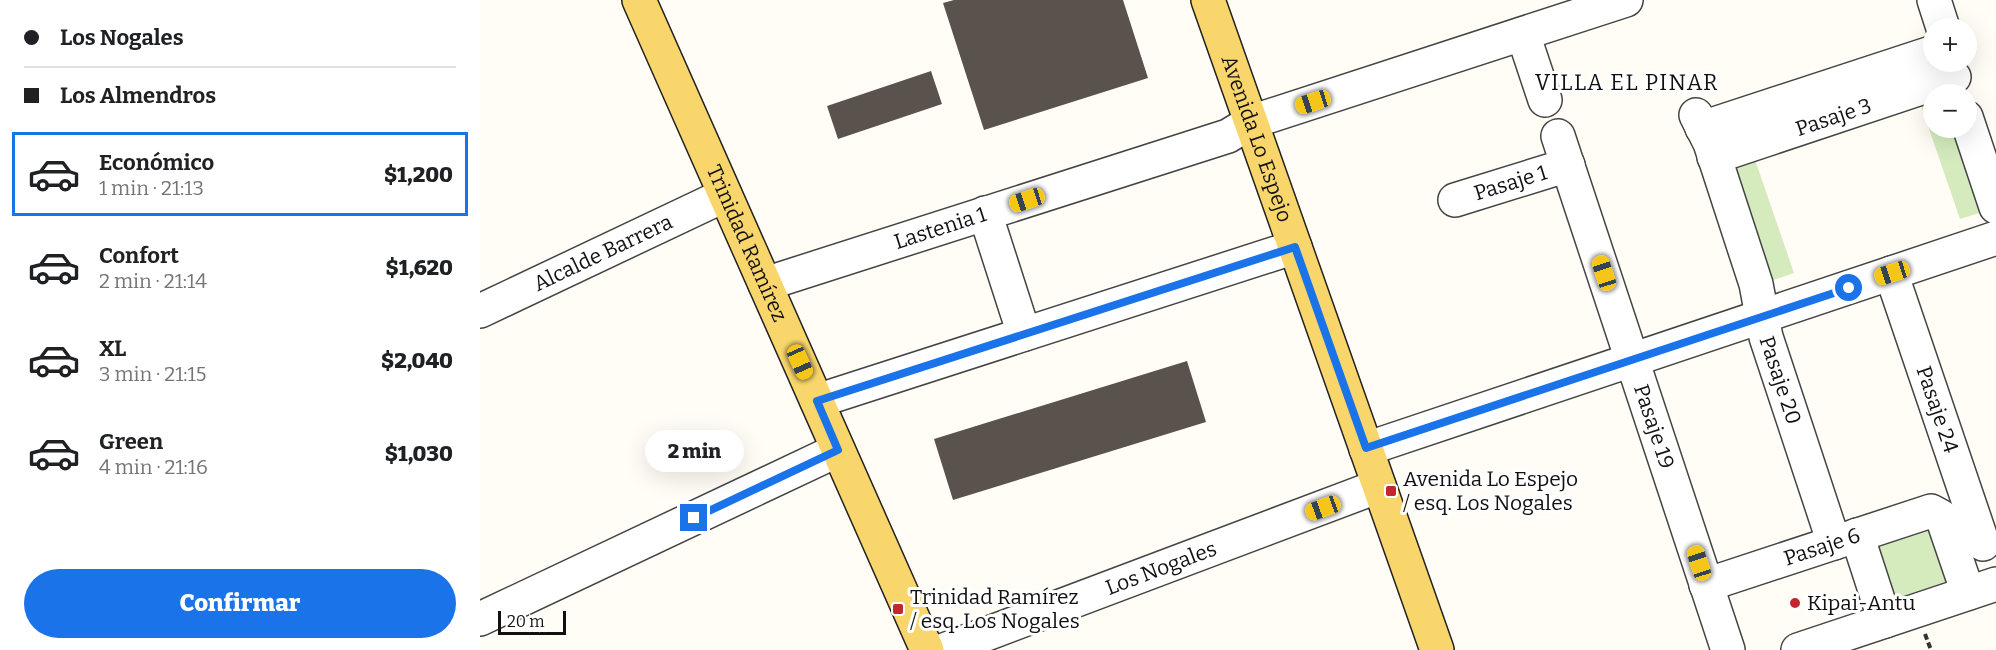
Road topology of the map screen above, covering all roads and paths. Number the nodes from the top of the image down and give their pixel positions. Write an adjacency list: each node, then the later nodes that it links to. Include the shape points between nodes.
1 (639, 0): 14 (main road, Trinidad Ramírez)
2 (1208, 0): 10 (main road, Avenida Lo Espejo)
3 (1626, 0): 6 (street, Lastenia 1)
4 (1934, 0): 5 (street)
5 (1940, 18)
6 (1523, 34): 9 (street); 10 (street, Lastenia 1)
7 (1923, 56): 11 (street, Pasaje 3)
8 (1954, 78): 11 (street, Pasaje 3)
9 (1545, 100)
10 (1251, 122): 17 (street, Lastenia 1, via 1228,136); 19 (main road, Avenida Lo Espejo)
11 (1704, 134): 23 (street, Pasaje 20, via 1756,284)
12 (1973, 138): 16 (street)
13 (1563, 150): 15 (street, Pasaje 1); 25 (street, Pasaje 19)
14 (725, 195): 21 (main road, Trinidad Ramírez); 22 (street, Alcalde Barrera)
15 (1455, 200)
16 (1996, 207)
17 (985, 213): 21 (street, Lastenia 1); 24 (street)
18 (1996, 238): 20 (street)
19 (1295, 247): 24 (street); 27 (main road, Avenida Lo Espejo)
20 (1892, 273): 23 (street); 32 (street, Pasaje 24)
21 (765, 284): 26 (main road, Trinidad Ramírez)
22 (480, 310)
23 (1763, 316): 25 (street); 31 (street, Pasaje 20, via 1766,337)
24 (1024, 334): 26 (street)
25 (1633, 360): 27 (street); 33 (street, Pasaje 19)
26 (817, 401): 28 (main road, Trinidad Ramírez)
27 (1366, 448): 29 (main road, Avenida Lo Espejo)
28 (838, 450): 35 (street); 37 (main road, Trinidad Ramírez)
29 (1379, 486): 38 (street, Los Nogales); 39 (main road, Avenida Lo Espejo)
30 (1937, 513): 31 (street, Pasaje 6, via 1925,513); 32 (street, Pasaje 24)
31 (1846, 539): 33 (street, Pasaje 6); 36 (street, Pasaje 20)
32 (1978, 546): 34 (street, Pasaje 24)
33 (1707, 585): 40 (street, Pasaje 19)
34 (1982, 589): 36 (street)
35 (480, 619)
36 (1885, 621): 41 (street)
37 (927, 650)
38 (944, 650)
39 (1437, 650)
40 (1728, 650)
41 (1798, 650)

